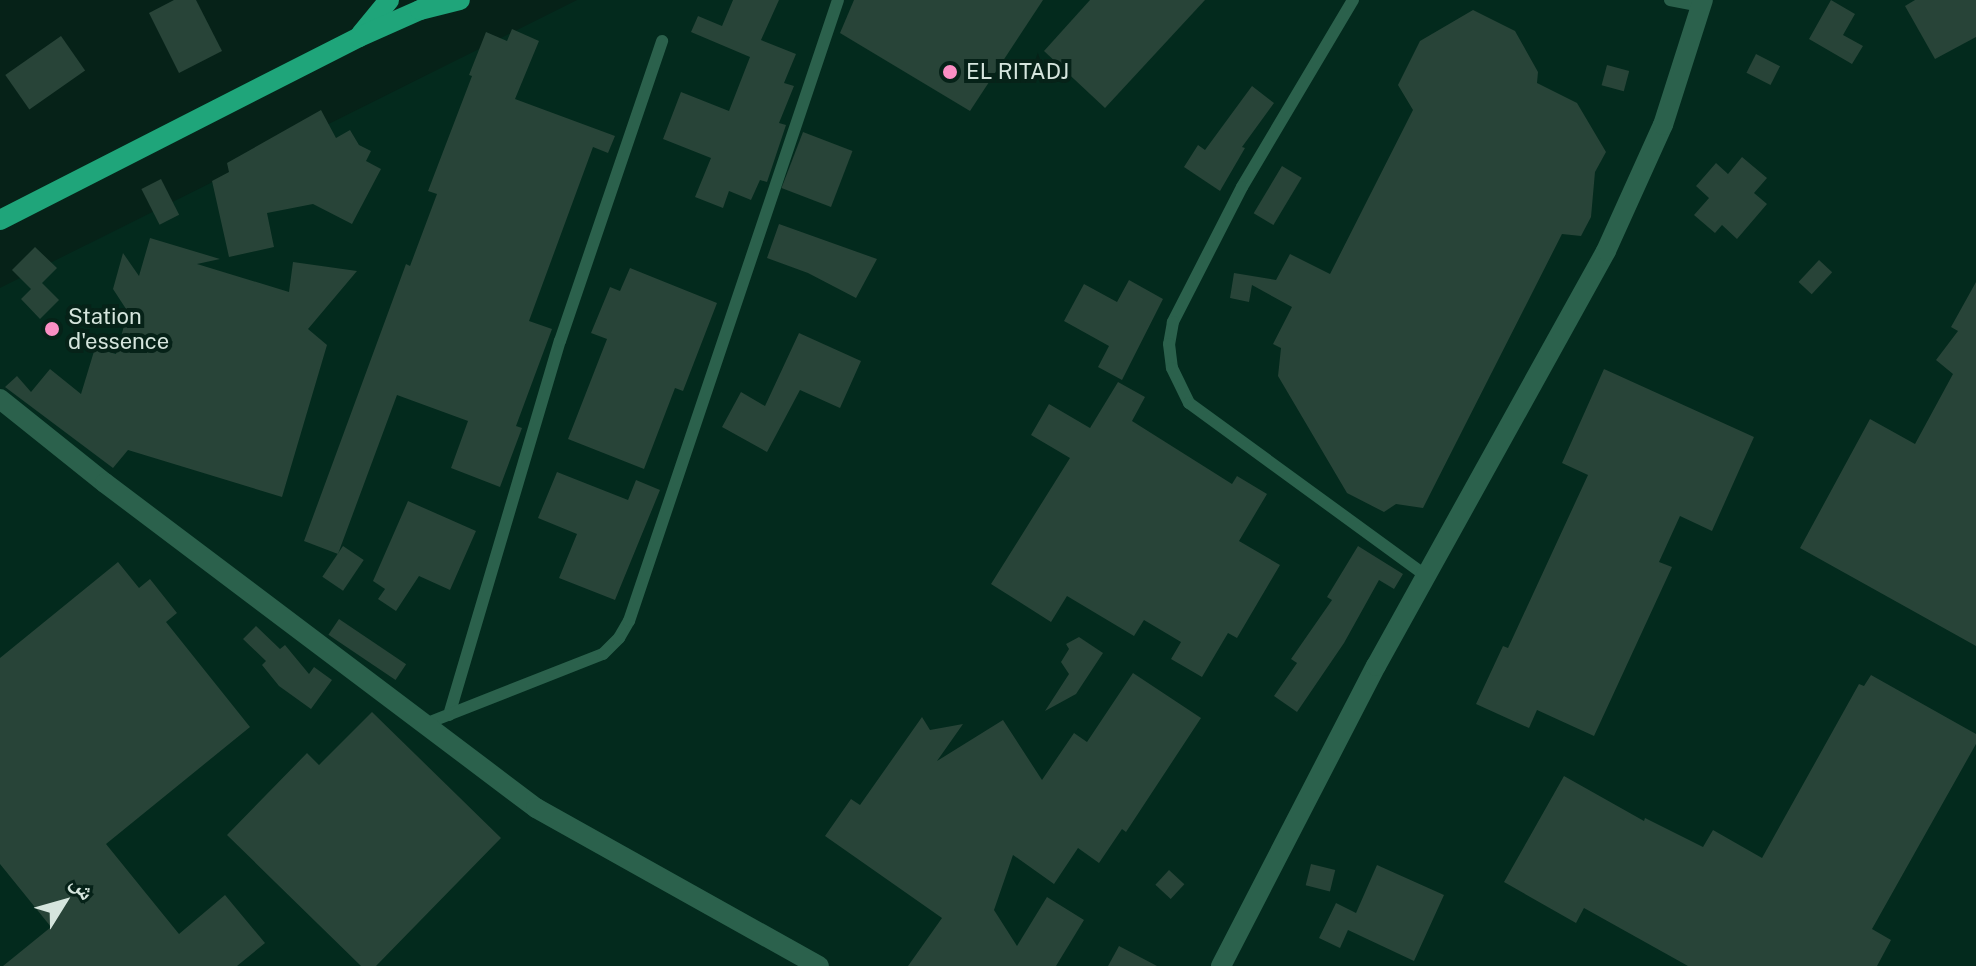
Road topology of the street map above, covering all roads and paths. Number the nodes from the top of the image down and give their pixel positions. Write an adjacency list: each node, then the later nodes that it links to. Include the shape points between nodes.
1 (389, 0): 8 (main road)
2 (460, 0): 7 (main road)
3 (838, 0): 13 (lane, via 629,621 603,654)
4 (1353, 0): 12 (lane, via 1242,187 1173,322 1172,368 1189,403)
5 (1670, 0): 6 (lane)
6 (1702, 3): 12 (street, via 1663,125 1606,251)
7 (426, 5): 8 (main road)
8 (359, 37): 10 (main road)
9 (662, 41): 13 (lane, via 560,341)
10 (0, 220)
11 (0, 399): 14 (street)
12 (1426, 576): 16 (street)
13 (449, 715): 14 (lane)
14 (425, 724): 15 (street, via 536,808)
15 (819, 966)
16 (1221, 966)

